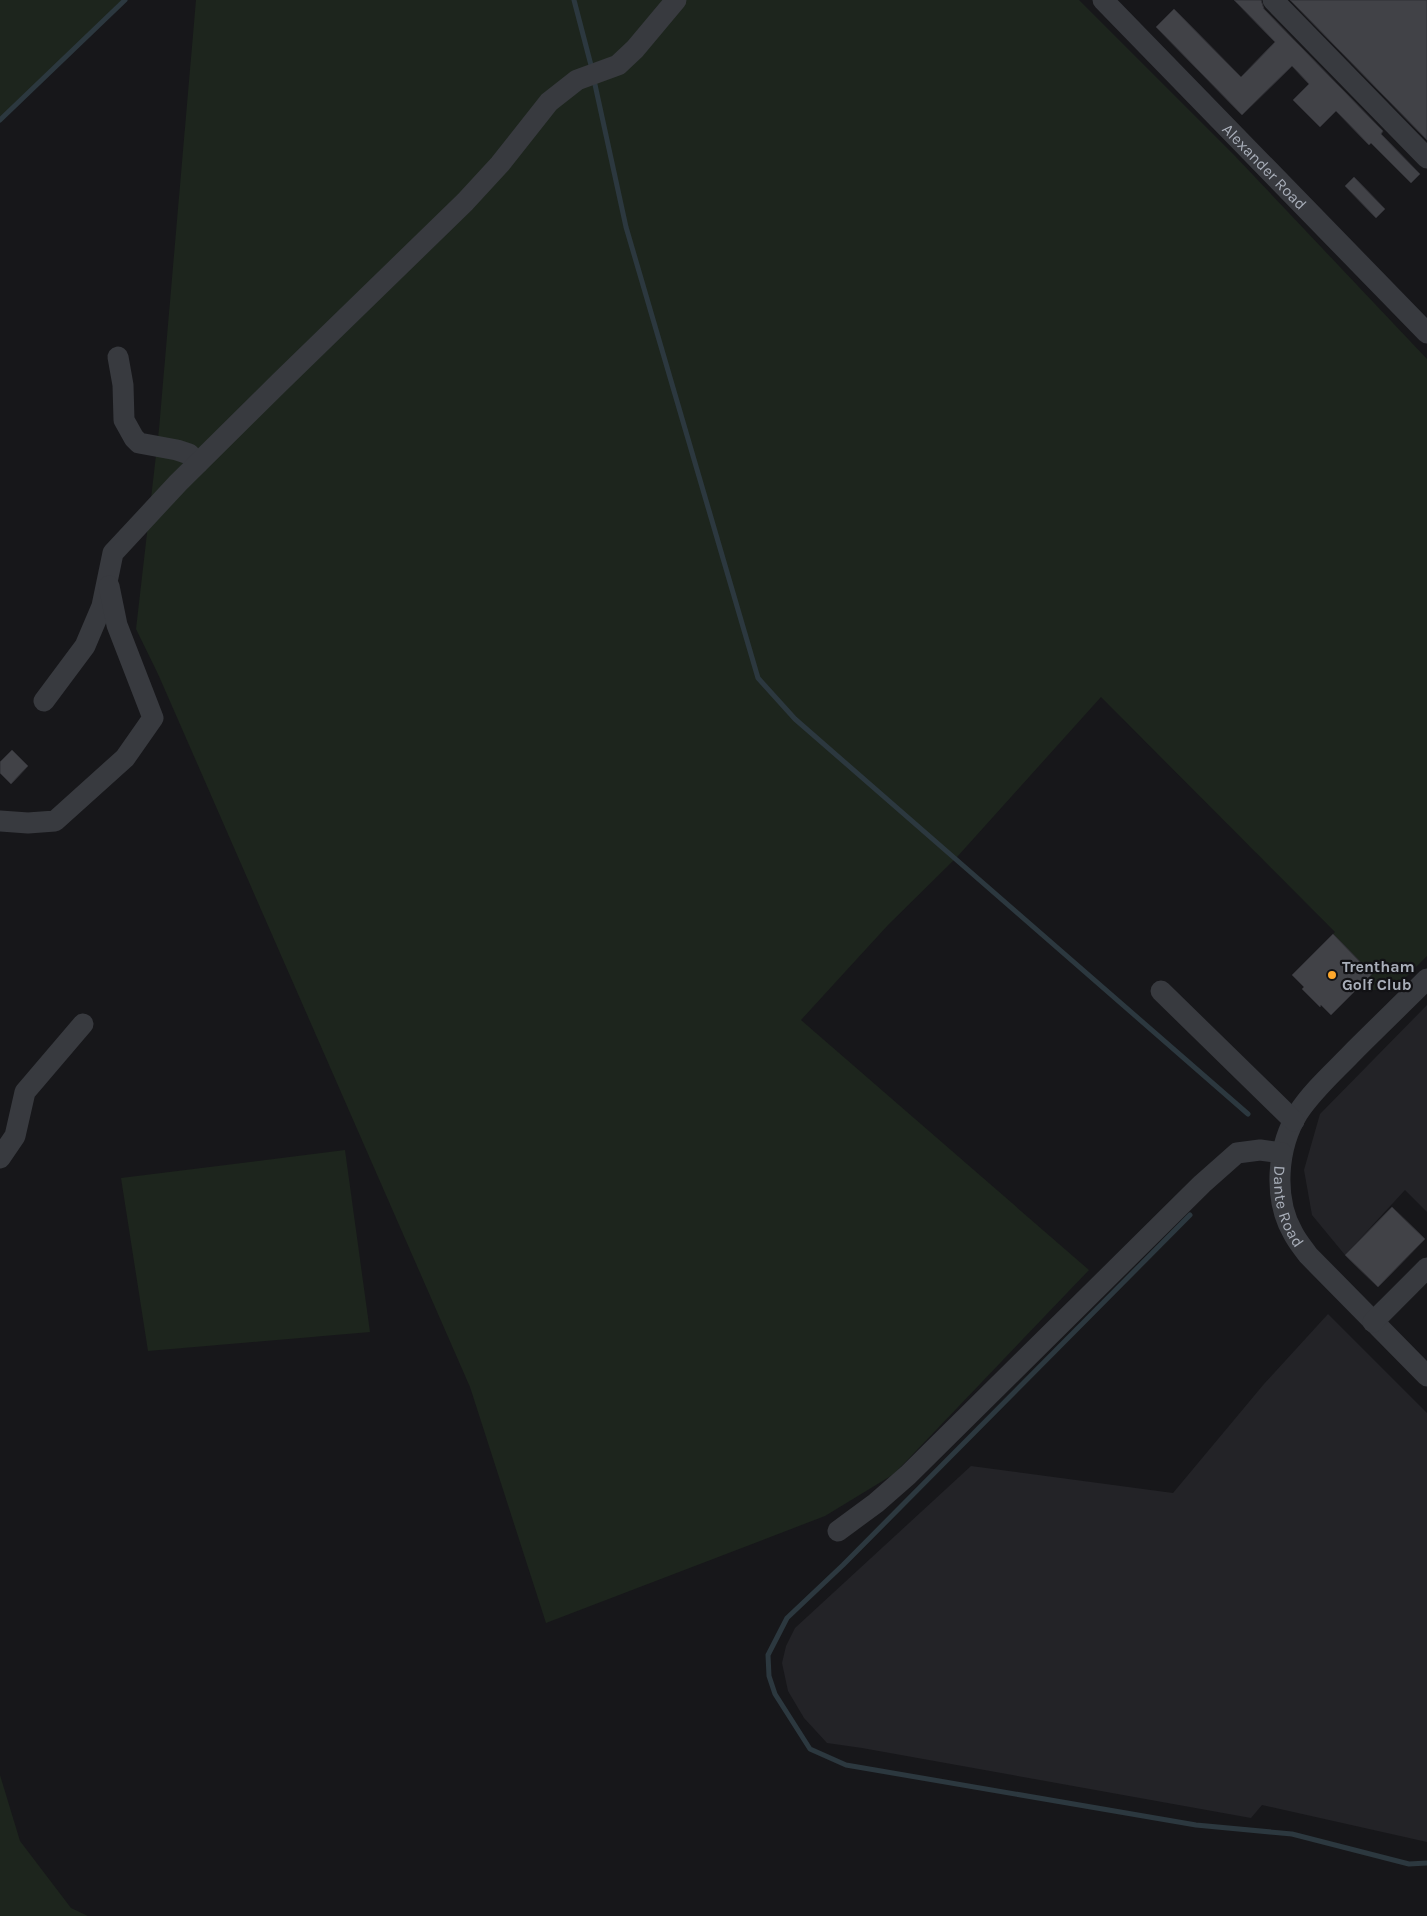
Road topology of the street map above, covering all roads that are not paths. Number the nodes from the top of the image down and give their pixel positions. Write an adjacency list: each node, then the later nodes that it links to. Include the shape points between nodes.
1 (676, 0): 7 (street, via 618,65 583,77 548,102 500,164 465,202)
2 (1103, 0): 5 (street, Alexander Road)
3 (1273, 0): 4 (street)
4 (1427, 158)
5 (1427, 333)
6 (118, 357): 7 (street, via 124,420 134,438 139,443 189,454)
7 (198, 463): 8 (street, via 113,553)
8 (107, 576): 9 (street, via 102,606 85,646); 10 (street, via 117,625 153,718 125,758 55,821)
9 (44, 701)
10 (0, 821)
11 (1427, 980): 14 (street, Dante Road, via 1320,1086)
12 (1161, 991): 14 (street)
13 (83, 1024): 16 (street, via 25,1092 15,1136)
14 (1294, 1121): 15 (street, Dante Road)
15 (1282, 1153): 18 (street, Dante Road, via 1280,1188 1292,1232 1308,1255); 20 (street, via 1260,1150 1237,1152 908,1475)
16 (0, 1158)
17 (1427, 1268): 18 (street)
18 (1373, 1322): 19 (street, Dante Road)
19 (1427, 1376)
20 (838, 1531)

